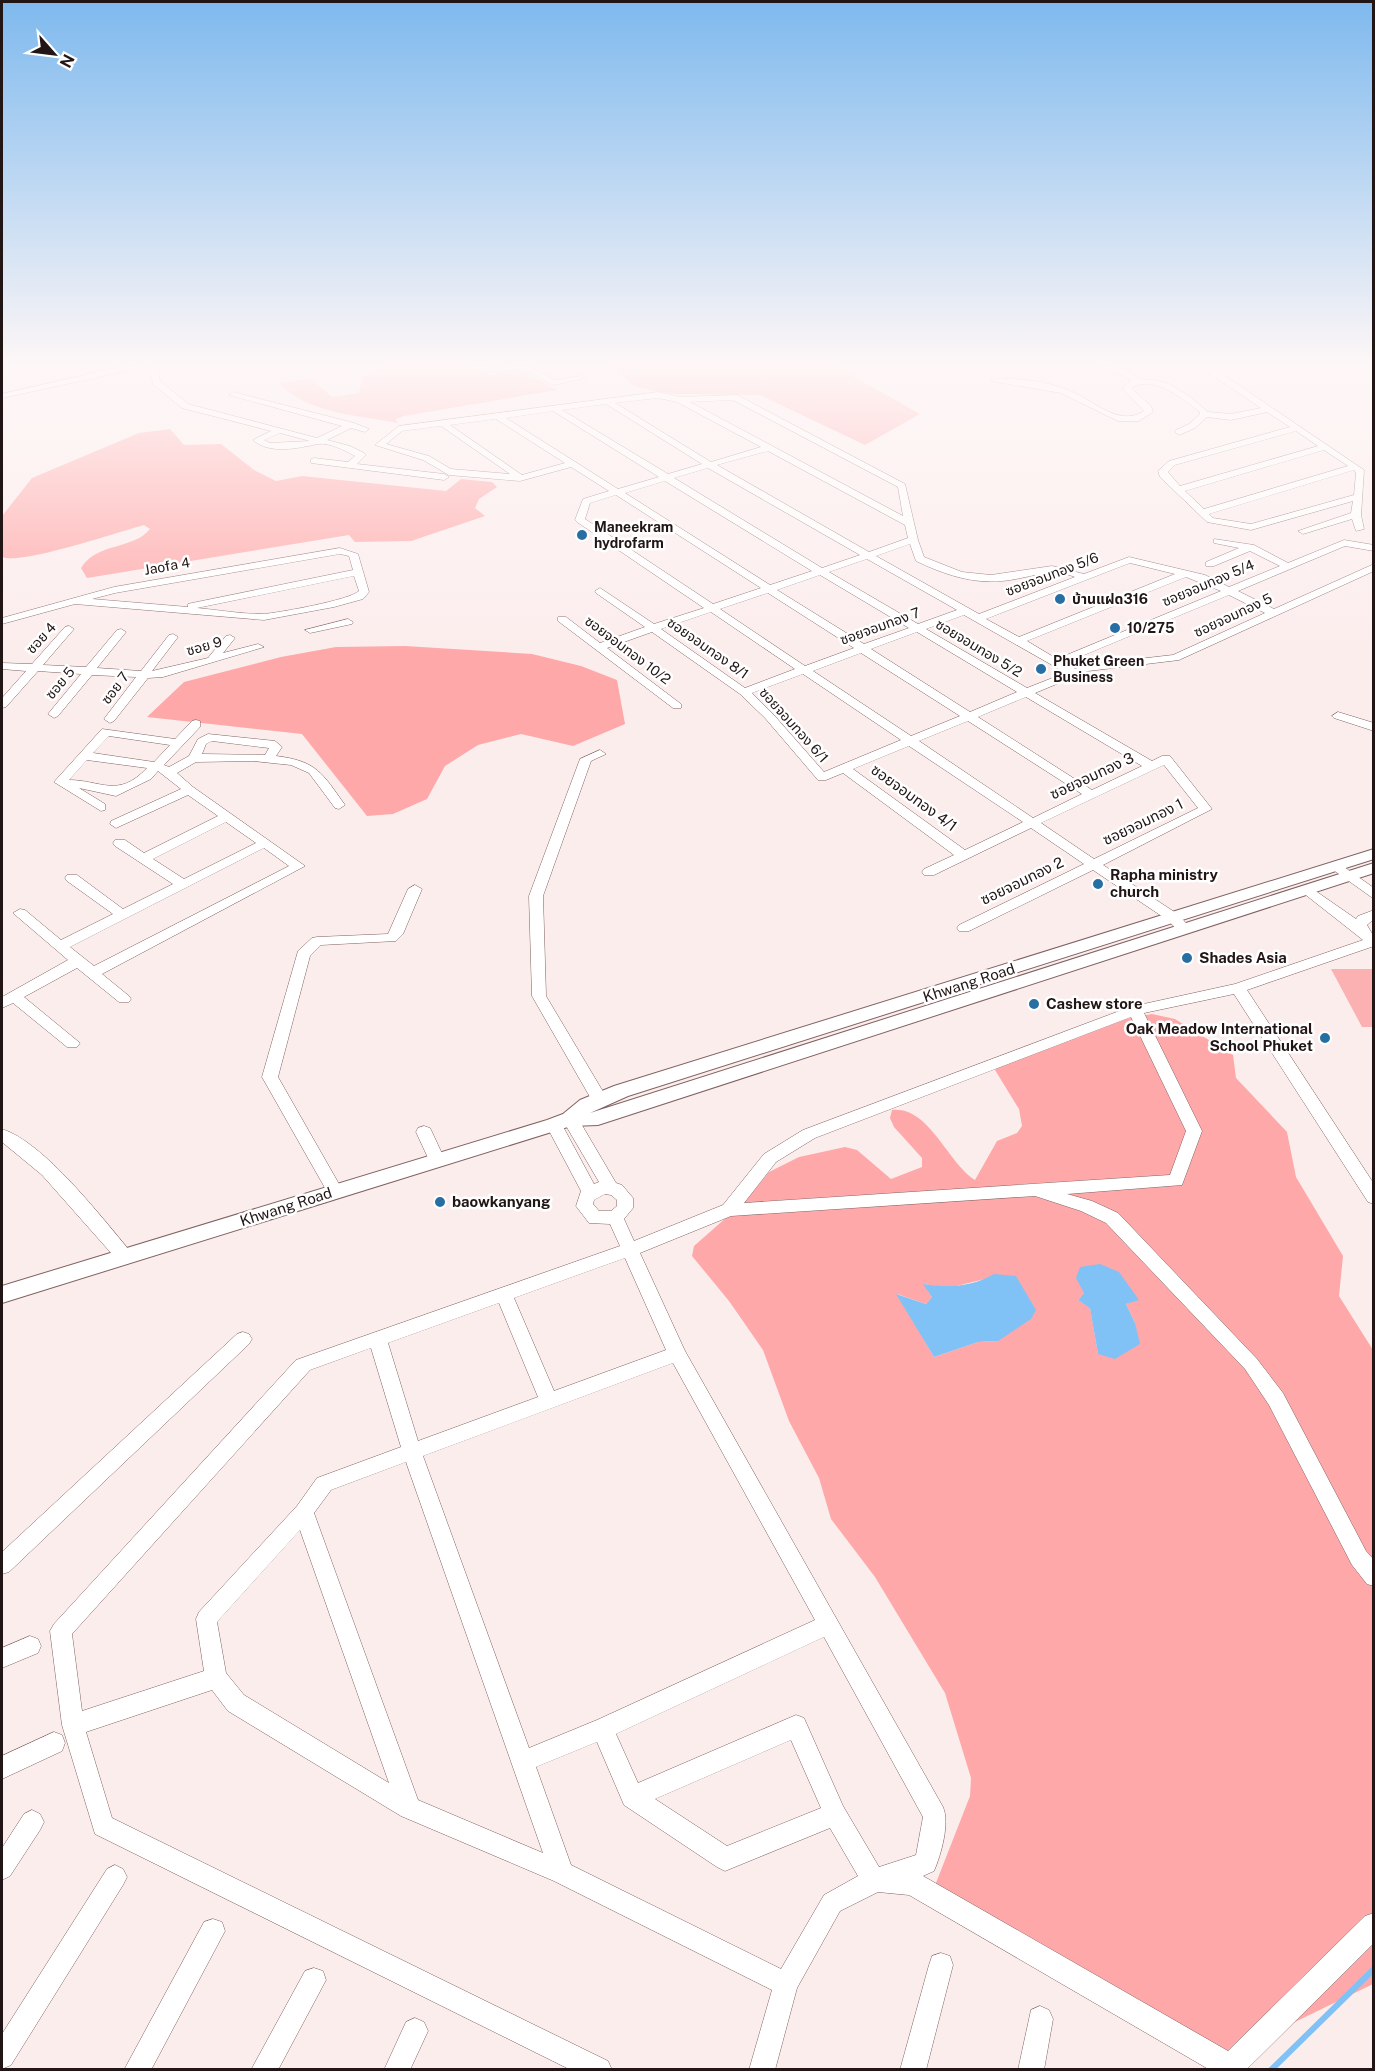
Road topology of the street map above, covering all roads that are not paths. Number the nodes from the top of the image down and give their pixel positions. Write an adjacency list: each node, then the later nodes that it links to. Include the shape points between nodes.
1 (357, 459): 16 (street)
2 (427, 459): 20 (street, via 448,472)
3 (493, 459): 20 (street)
4 (562, 459): 14 (street)
5 (635, 459): 19 (street, ซอยจอมทอง 5/2)
6 (699, 459): 15 (street)
7 (728, 459): 15 (street)
8 (787, 459): 26 (street)
9 (850, 459): 26 (street, via 902,486)
10 (1184, 459): 21 (street, via 1172,462 1163,471)
11 (1285, 459): 21 (street)
12 (1343, 459): 17 (street)
13 (314, 462): 16 (street)
14 (570, 464): 20 (street); 22 (street)
15 (708, 464): 19 (street); 33 (street)
16 (349, 466): 18 (street)
17 (1356, 467): 23 (street, via 1361,472); 24 (street)
18 (444, 477)
19 (665, 477): 22 (street); 38 (street, ซอยจอมทอง 5/2)
20 (520, 478)
21 (1178, 490): 24 (street)
22 (614, 491): 44 (street); 50 (street, via 586,501 580,520)
23 (1358, 497): 24 (street, via 1258,527 1210,520); 25 (street)
24 (1202, 513)
25 (1356, 515): 27 (street); 28 (street)
26 (909, 524): 29 (street)
27 (1359, 529)
28 (1303, 531)
29 (913, 540): 33 (street); 34 (street)
30 (1218, 541): 31 (street)
31 (1250, 547): 35 (street); 36 (street)
32 (1374, 548): 36 (street, ซอยจอมทอง 5/4, via 1344,543)
33 (868, 555): 38 (street); 45 (street)
34 (920, 559): 43 (street, via 966,577 1004,578 1036,569 1066,569); 45 (street)
35 (1210, 564)
36 (1287, 566): 46 (street, ซอยจอมทอง 5/4)
37 (1374, 567): 41 (street, ซอยจอมทอง 5)
38 (820, 571): 44 (street); 61 (street, ซอยจอมทอง 5/2)
39 (360, 572): 48 (street, Jaofa 4, via 353,554 340,551 114,590); 49 (street, via 364,592 359,597); 51 (street)
40 (1186, 573): 43 (street, ซอยจอมทอง 5/6, via 1129,560); 46 (street); 66 (street)
41 (1361, 573): 42 (street); 53 (street, ซอยจอมทอง 5)
42 (1374, 575)
43 (1084, 578): 54 (street, ซอยจอมทอง 5/6)
44 (768, 589): 50 (street); 69 (street)
45 (926, 589): 52 (street)
46 (1230, 590): 53 (street); 71 (street, ซอยจอมทอง 5/4)
47 (600, 591): 59 (street, ซอยจอมทอง 8/1)
48 (75, 601): 51 (street); 56 (street, Jaofa 4)
49 (321, 606): 51 (street, via 264,617); 58 (street)
50 (713, 608): 59 (street); 75 (street)
51 (174, 610)
52 (965, 611): 54 (street); 61 (street, ซอยจอมทอง 7)
53 (1274, 613): 76 (street, ซอยจอมทอง 5, via 1175,658 1086,668)
54 (978, 618): 66 (street)
55 (562, 619): 68 (street, ซอยจอมทอง 10/2)
56 (2, 621)
57 (348, 622): 58 (street)
58 (327, 627): 62 (street)
59 (654, 628): 68 (street); 78 (street, ซอยจอมทอง 8/1)
60 (69, 629): 73 (street, ซอย 4)
61 (917, 629): 69 (street, ซอยจอมทอง 7); 79 (street, ซอยจอมทอง 5/2)
62 (310, 630)
63 (121, 632): 74 (street, ซอย 5)
64 (173, 637): 77 (street, ซอย 7)
65 (230, 638): 70 (street)
66 (1017, 641): 71 (street)
67 (258, 647): 70 (street, ซอย 9)
68 (598, 647): 81 (street, ซอยจอมทอง 10/2)
69 (862, 648): 75 (street, ซอยจอมทอง 7); 83 (street)
70 (213, 659): 77 (street, ซอย 9, via 159,675)
71 (1056, 663): 76 (street)
72 (2, 666): 73 (street)
73 (35, 667): 74 (street); 80 (street, ซอย 4)
74 (90, 671): 77 (street); 82 (street, ซอย 5)
75 (807, 671): 78 (street, ซอยจอมทอง 7); 88 (street)
76 (1074, 673): 79 (street, ซอยจอมทอง 5)
77 (144, 674): 85 (street, ซอย 7)
78 (744, 693): 97 (street, ซอยจอมทอง 6/1)
79 (1025, 693): 83 (street, ซอยจอมทอง 5); 94 (street, ซอยจอมทอง 5/2)
80 (2, 705)
81 (677, 706)
82 (54, 714)
83 (970, 716): 88 (street, ซอยจอมทอง 5); 100 (street)
84 (1338, 716): 87 (street)
85 (110, 719)
86 (196, 724): 89 (street)
87 (1374, 728)
88 (910, 741): 95 (street, ซอยจอมทอง 5); 105 (street)
89 (180, 743): 91 (street, via 106,732); 96 (street)
90 (600, 754): 136 (street, via 586,759 536,896 539,996)
91 (85, 756): 96 (street); 98 (street)
92 (194, 758): 93 (street); 93 (street, via 198,746 212,737 275,745); 96 (street)
93 (269, 758): 101 (street, via 308,766)
94 (1151, 766): 100 (street, ซอยจอมทอง 3); 103 (street, ซอยจอมทอง 3, via 1166,759)
95 (844, 768): 97 (street, ซอยจอมทอง 5); 110 (street, ซอยจอมทอง 4/1)
96 (163, 769): 98 (street, via 116,792); 99 (street)
97 (822, 777)
98 (63, 780): 102 (street, via 60,782)
99 (189, 790): 104 (street); 106 (street)
100 (1092, 795): 105 (street, ซอยจอมทอง 3)
101 (339, 805)
102 (101, 807)
103 (1206, 809): 112 (street, ซอยจอมทอง 1)
104 (227, 816): 108 (street); 111 (street)
105 (1032, 822): 110 (street, ซอยจอมทอง 3); 112 (street)
106 (116, 824)
107 (120, 843): 111 (street)
108 (265, 843): 117 (street); 129 (street, via 298,866)
109 (1374, 854): 114 (main road, Khwang Road)
110 (963, 855): 115 (street, ซอยจอมทอง 3)
111 (143, 859): 117 (street)
112 (1094, 864): 124 (street); 125 (street, ซอยจอมทอง 2)
113 (1374, 868): 114 (main road, Khwang Road)
114 (1343, 871): 119 (main road, Khwang Road); 120 (street); 124 (main road, Khwang Road)
115 (928, 872)
116 (72, 878): 123 (street)
117 (183, 884): 123 (street)
118 (415, 889): 142 (street, via 391,938 316,940 303,954 277,1045 270,1077)
119 (1307, 889): 124 (main road, Khwang Road); 126 (street)
120 (1374, 895)
121 (20, 914): 127 (street)
122 (1374, 914): 126 (street, via 1363,919)
123 (123, 915): 127 (street)
124 (1179, 924): 134 (main road, Khwang Road)
125 (964, 928)
126 (1362, 930): 130 (street, via 1374,941)
127 (60, 946): 128 (street)
128 (78, 961): 129 (street); 131 (street)
129 (92, 973): 132 (street)
130 (1238, 988): 133 (street); 145 (street)
131 (8, 999): 135 (street)
132 (124, 999)
133 (1135, 1010): 143 (street, via 1194,1131 1176,1181); 146 (street, via 809,1134 770,1158)
134 (814, 1040): 136 (main road, Khwang Road); 137 (main road, Khwang Road, via 591,1120)
135 (72, 1042)
136 (600, 1100): 137 (main road, Khwang Road)
137 (562, 1122): 140 (main road, Khwang Road); 141 (street); 144 (street)
138 (424, 1132): 140 (street)
139 (2, 1135): 149 (street, via 20,1143)
140 (437, 1160): 142 (main road, Khwang Road)
141 (610, 1187): 144 (street); 147 (street, via 622,1193 626,1203)
142 (335, 1191): 149 (main road, Khwang Road)
143 (1030, 1191): 146 (street); 159 (street, via 1086,1206 1112,1218 1251,1364 1276,1398 1359,1558)
144 (590, 1192): 147 (street, via 584,1206 590,1215 602,1219)
145 (1374, 1197)
146 (729, 1210): 148 (street)
147 (615, 1217): 148 (street)
148 (632, 1249): 151 (street); 154 (street)
149 (125, 1257): 150 (main road, Khwang Road)
150 (2, 1295)
151 (504, 1295): 153 (street); 155 (street)
152 (243, 1339): 158 (street)
153 (378, 1340): 156 (street); 164 (street, via 303,1365 60,1631)
154 (677, 1354): 155 (street); 160 (street)
155 (549, 1401): 156 (street)
156 (412, 1452): 157 (street, via 324,1484); 167 (street)
157 (304, 1512): 163 (street, via 206,1619); 170 (street)
158 (2, 1565)
159 (1374, 1577)
160 (829, 1624): 165 (street); 176 (street, via 935,1815 926,1863)
161 (30, 1646): 162 (street)
162 (2, 1658)
163 (216, 1678): 164 (street); 170 (street, via 236,1703)
164 (73, 1725): 188 (street, via 103,1826)
165 (603, 1729): 167 (street); 169 (street)
166 (54, 1743): 168 (street)
167 (520, 1762): 174 (street)
168 (2, 1768)
169 (632, 1797): 171 (street, via 725,1859); 171 (street, via 796,1726)
170 (409, 1808): 174 (street)
171 (835, 1814): 176 (street)
172 (32, 1822): 173 (street)
173 (2, 1867)
174 (562, 1873): 181 (street)
175 (115, 1877): 184 (street)
176 (874, 1881): 177 (street, via 912,1883 1230,2067); 181 (street, via 832,1903)
177 (1374, 1925)
178 (213, 1931): 185 (street)
179 (941, 1965): 190 (street)
180 (314, 1980): 186 (street)
181 (786, 1984): 189 (street)
182 (1040, 2019): 191 (street)
183 (415, 2031): 187 (street)
184 (2, 2056)
185 (137, 2070)
186 (264, 2070)
187 (397, 2070)
188 (599, 2070)
189 (762, 2070)
190 (913, 2070)
191 (1031, 2070)

